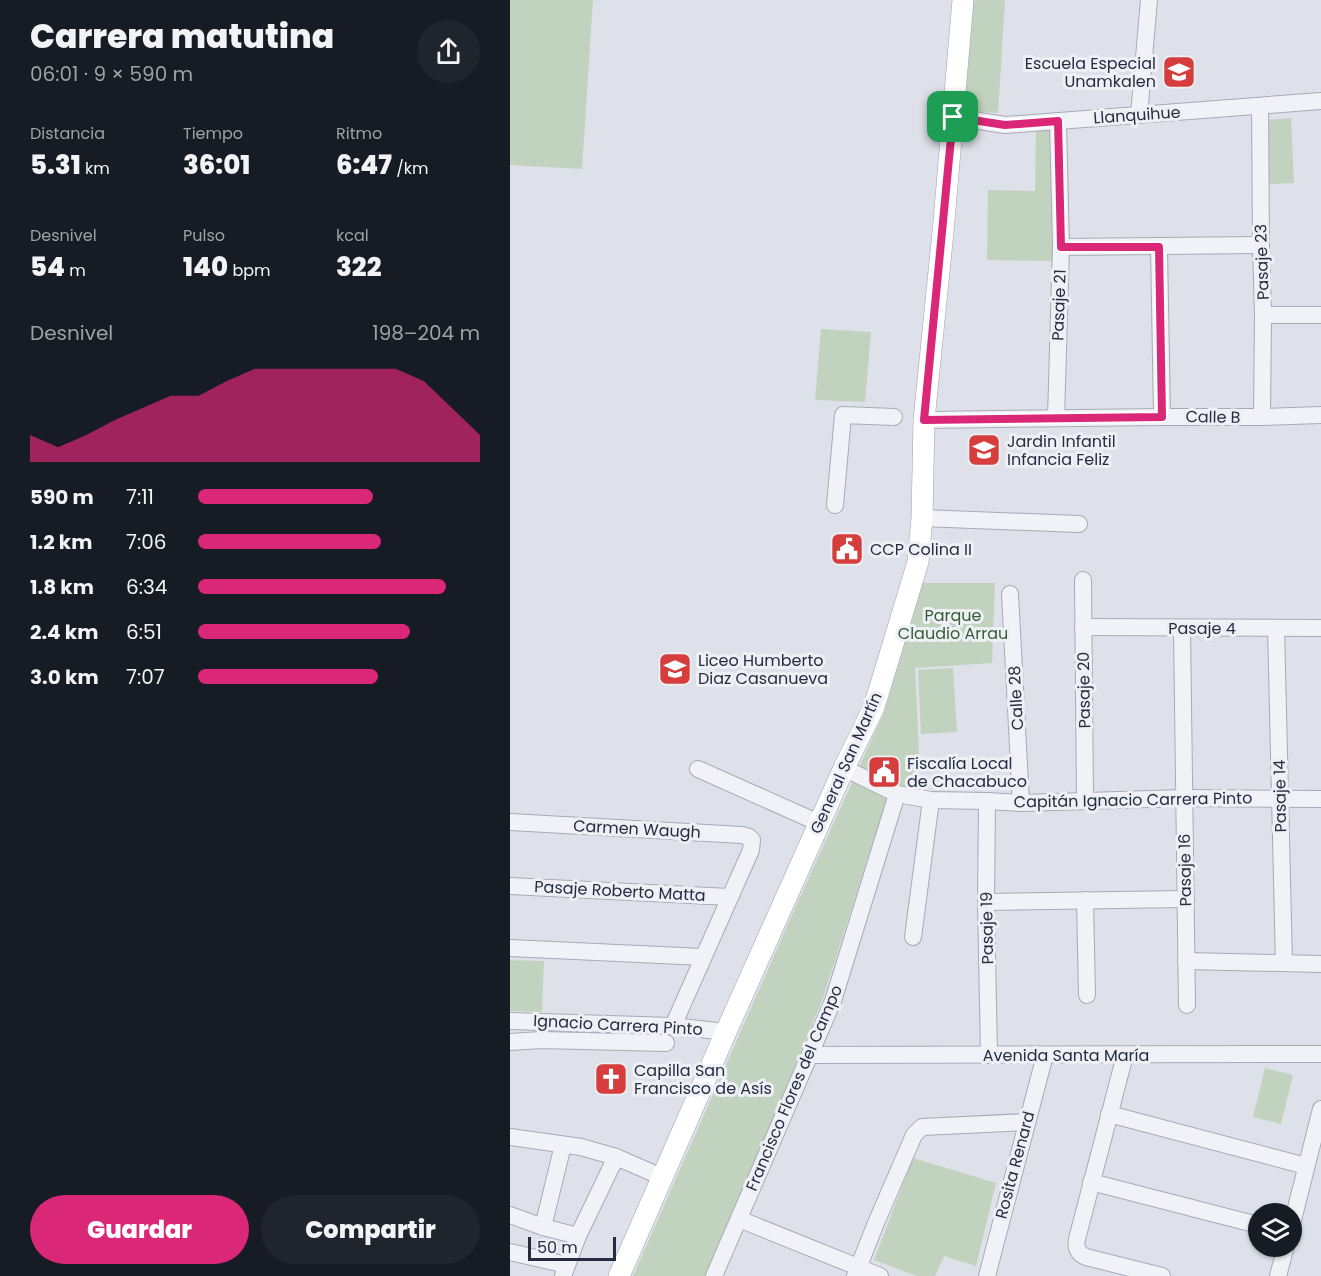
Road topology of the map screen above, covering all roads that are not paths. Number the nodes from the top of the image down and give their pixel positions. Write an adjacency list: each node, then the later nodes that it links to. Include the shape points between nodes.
1 (963, 0): 6 (main road, General San Martín)
2 (1149, 0): 5 (street)
3 (1321, 101): 4 (street, Llanquihue)
4 (1260, 106): 5 (street, Llanquihue); 8 (street, Pasaje 23)
5 (1139, 115): 7 (street, Llanquihue)
6 (953, 117): 7 (street, Llanquihue, via 1005,125); 18 (main road, General San Martín)
7 (1058, 121): 9 (street, Pasaje 21)
8 (1261, 245): 10 (street); 11 (street, Pasaje 23)
9 (1061, 247): 10 (street); 17 (street, Pasaje 21)
10 (1159, 247): 15 (street)
11 (1263, 315): 12 (street); 16 (street, Pasaje 23)
12 (1321, 315)
13 (1321, 415): 16 (street, Calle B)
14 (894, 417): 19 (street, via 843,415)
15 (1162, 417): 16 (street, Calle B); 17 (street, Calle B)
16 (1262, 417)
17 (1056, 418): 18 (street, Calle B)
18 (924, 420): 20 (main road, General San Martín)
19 (835, 504)
20 (922, 518): 21 (street); 28 (main road, General San Martín, via 918,562 874,707)
21 (1079, 524)
22 (1083, 580): 24 (street, Pasaje 20)
23 (1010, 594): 37 (street, Calle 28)
24 (1083, 627): 25 (street, Pasaje 4); 35 (street, Pasaje 20)
25 (1182, 628): 26 (street, Pasaje 4); 31 (street, Pasaje 16)
26 (1276, 628): 27 (street, Pasaje 4); 32 (street, Pasaje 14)
27 (1321, 628)
28 (844, 768): 30 (street, Capitán Ignacio Carrera Pinto); 39 (main road, General San Martín)
29 (698, 769): 39 (street)
30 (897, 794): 34 (street, Capitán Ignacio Carrera Pinto); 60 (street, Francisco Flores del Campo, via 833,1001)
31 (1184, 798): 32 (street, Capitán Ignacio Carrera Pinto); 35 (street, Capitán Ignacio Carrera Pinto); 42 (street, Pasaje 16)
32 (1280, 798): 33 (street, Capitán Ignacio Carrera Pinto); 49 (street, Pasaje 14)
33 (1321, 799)
34 (931, 800): 36 (street, Capitán Ignacio Carrera Pinto); 45 (street)
35 (1085, 800): 37 (street, Capitán Ignacio Carrera Pinto)
36 (987, 801): 37 (street, Capitán Ignacio Carrera Pinto); 44 (street, Pasaje 19)
37 (1021, 802)
38 (510, 822): 41 (street, Carmen Waugh, via 742,834 752,840 751,850)
39 (819, 824): 55 (main road, General San Martín)
40 (510, 886): 41 (street, Pasaje Roberto Matta)
41 (730, 897): 47 (street)
42 (1186, 899): 43 (street); 48 (street, Pasaje 16)
43 (1084, 900): 44 (street); 51 (street)
44 (986, 902): 61 (street, Pasaje 19)
45 (913, 937)
46 (510, 948): 47 (street)
47 (703, 957): 54 (street)
48 (1186, 961): 49 (street); 52 (street, Pasaje 16)
49 (1284, 963): 50 (street)
50 (1321, 964)
51 (1087, 995)
52 (1187, 1005)
53 (510, 1021): 54 (street, Ignacio Carrera Pinto)
54 (673, 1026): 55 (street, Ignacio Carrera Pinto)
55 (726, 1032): 70 (main road, General San Martín)
56 (510, 1042): 57 (street)
57 (666, 1043)
58 (1125, 1054): 59 (street, Avenida Santa María); 62 (street, Avenida Santa María); 64 (street)
59 (1321, 1054)
60 (810, 1055): 61 (street, Avenida Santa María); 74 (street, Francisco Flores del Campo)
61 (989, 1055): 62 (street, Avenida Santa María)
62 (1045, 1055): 65 (street, Rosita Renard)
63 (1321, 1109): 69 (street)
64 (1109, 1114): 69 (street); 71 (street)
65 (1026, 1122): 81 (street, via 922,1127 914,1135); 86 (street, Rosita Renard)
66 (510, 1137): 67 (street)
67 (563, 1145): 68 (street); 76 (street)
68 (616, 1157): 70 (street); 77 (street)
69 (1306, 1166): 72 (street)
70 (662, 1177): 83 (main road, General San Martín)
71 (1091, 1182): 75 (street); 82 (street, via 1077,1239 1079,1253)
72 (1297, 1203)
73 (510, 1215): 76 (street)
74 (739, 1219): 81 (street); 84 (street, Francisco Flores del Campo)
75 (1248, 1223)
76 (543, 1227): 77 (street)
77 (578, 1236): 80 (street)
78 (510, 1252): 80 (street)
79 (1283, 1257): 87 (street)
80 (565, 1271)
81 (857, 1272): 85 (street)
82 (1157, 1275)
83 (619, 1276)
84 (714, 1276)
85 (880, 1276)
86 (987, 1276)
87 (1278, 1276)

